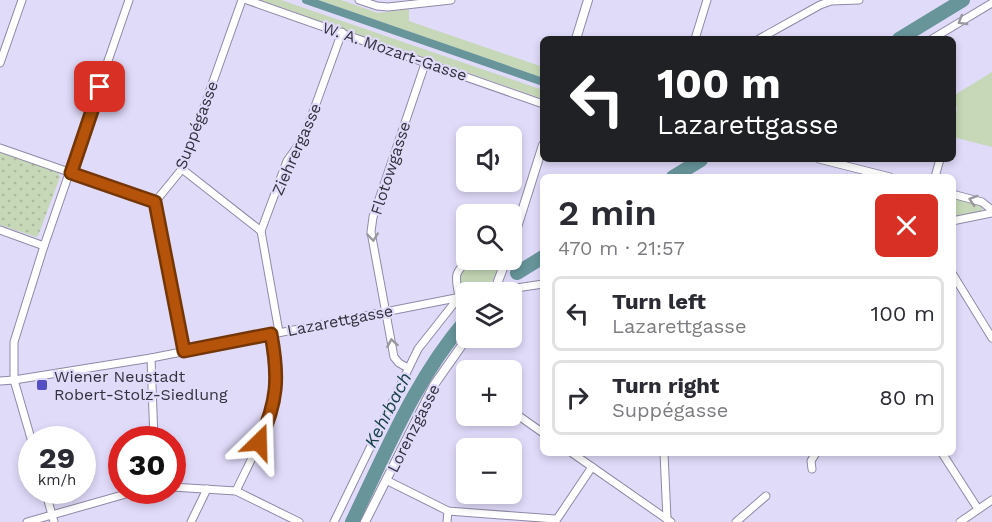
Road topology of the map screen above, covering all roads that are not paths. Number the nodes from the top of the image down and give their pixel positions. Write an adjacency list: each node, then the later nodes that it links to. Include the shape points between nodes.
1 (22, 0): 18 (street)
2 (129, 0): 24 (street)
3 (242, 0): 23 (street, Suppégasse)
4 (247, 0): 12 (street, W. A. Mozart-Gasse)
5 (359, 0): 11 (street, via 377,6)
6 (451, 0): 11 (street)
7 (588, 0): 13 (street)
8 (707, 0): 14 (street)
9 (859, 0): 15 (street, via 820,5)
10 (992, 3): 16 (street, one-way to 16)
11 (388, 4)
12 (342, 32): 17 (street, W. A. Mozart-Gasse); 32 (street, Ziehrergasse, via 304,137 287,161)
13 (577, 36)
14 (696, 36)
15 (764, 36)
16 (937, 36)
17 (426, 61): 19 (street, W. A. Mozart-Gasse); 39 (street, Flotowgasse, one-way to 39, via 373,217 371,232)
18 (0, 63)
19 (540, 103)
20 (0, 148): 24 (street)
21 (540, 154): 28 (street)
22 (831, 162): 25 (street)
23 (182, 169): 27 (street, Suppégasse); 32 (street)
24 (71, 173): 27 (street); 33 (street)
25 (878, 174)
26 (956, 195): 29 (street, one-way to 26, via 982,202)
27 (155, 202): 43 (street)
28 (522, 211)
29 (992, 212): 30 (street)
30 (956, 220)
31 (0, 230): 33 (street)
32 (261, 231): 40 (street)
33 (44, 246): 46 (street, via 14,342)
34 (956, 280): 41 (street)
35 (540, 284): 36 (street)
36 (522, 287)
37 (456, 298): 39 (street, Lazarettgasse)
38 (456, 305): 45 (street, via 423,341)
39 (386, 311): 40 (street, Lazarettgasse); 45 (street, Flotowgasse, one-way to 39, via 394,357)
40 (275, 333): 43 (street, Lazarettgasse); 61 (street, via 276,395 267,426)
41 (992, 338)
42 (460, 348): 58 (street, Lorenzgasse, via 434,385)
43 (184, 351): 44 (street, Lazarettgasse)
44 (151, 358): 46 (street, Lazarettgasse); 50 (street)
45 (408, 368): 73 (street)
46 (14, 380): 47 (street, Lazarettgasse); 49 (street)
47 (0, 381)
48 (522, 418): 51 (street)
49 (27, 426)
50 (153, 426)
51 (540, 431)
52 (576, 456): 56 (street)
53 (664, 456): 69 (street)
54 (814, 456): 57 (street)
55 (944, 456): 65 (street)
56 (592, 467): 68 (street); 69 (street)
57 (812, 469)
58 (386, 480): 66 (street); 74 (street, Lorenzgasse)
59 (186, 488): 60 (street)
60 (207, 489): 61 (street); 71 (street)
61 (236, 491): 72 (street)
62 (766, 496): 76 (street)
63 (108, 500): 67 (street)
64 (992, 500): 65 (street)
65 (978, 509): 77 (street)
66 (448, 511): 68 (street); 75 (street)
67 (53, 518): 70 (street)
68 (555, 520)
69 (668, 521)
70 (27, 522)
71 (191, 522)
72 (299, 522)
73 (334, 522)
74 (365, 522)
75 (447, 522)
76 (736, 522)
77 (960, 522)

